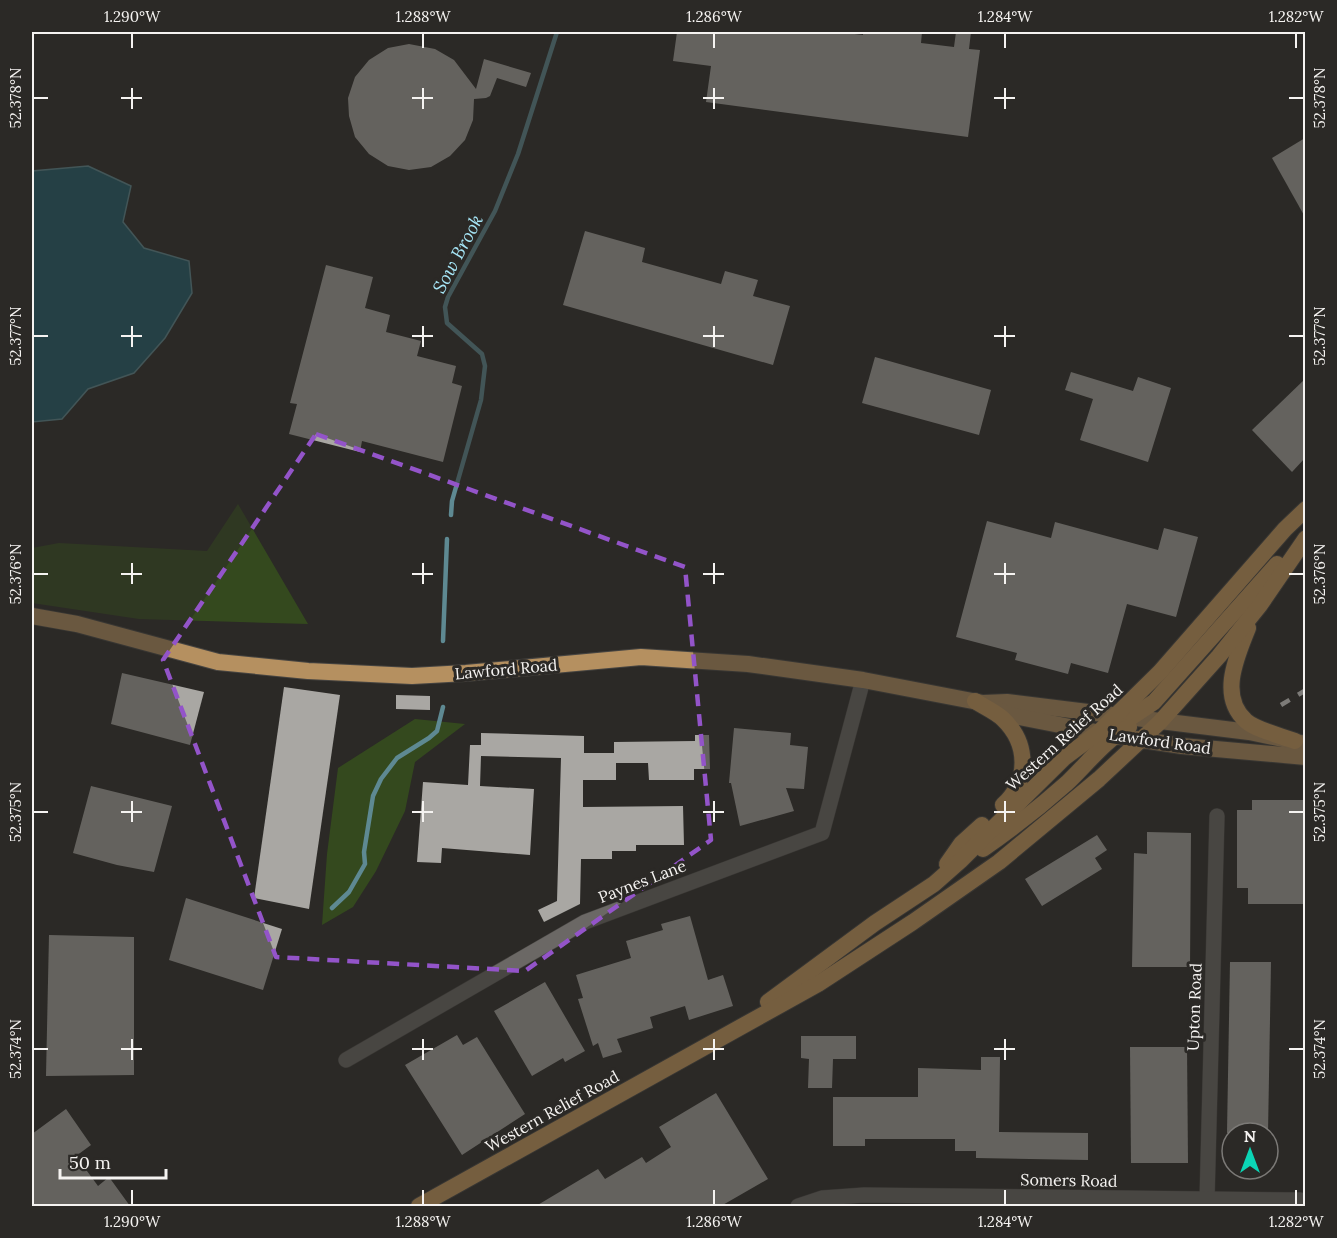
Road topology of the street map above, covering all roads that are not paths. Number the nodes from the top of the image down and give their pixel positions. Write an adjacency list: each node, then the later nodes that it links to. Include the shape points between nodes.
1 (1305, 509): 8 (highway, Western Relief Road, via 1160,672)
2 (1305, 532): 8 (highway)
3 (1305, 538): 4 (highway, Western Relief Road)
4 (1254, 613): 8 (highway, Western Relief Road, via 1220,656); 11 (highway, via 1230,680 1233,700 1246,722)
5 (32, 616): 6 (main road, Lawford Road, via 226,663 331,673 412,676 641,657 748,664)
6 (863, 680): 7 (main road, Lawford Road); 16 (street, Paynes Lane, via 822,833 585,922)
7 (979, 702): 8 (main road, Lawford Road); 9 (main road, Lawford Road, via 1009,715); 14 (highway, via 1003,719 1016,737 1023,773 1013,796 961,844)
8 (1138, 719): 9 (highway, Western Relief Road); 9 (highway); 10 (highway, Western Relief Road); 11 (main road, Lawford Road)
9 (1107, 734): 10 (main road, Lawford Road); 14 (highway, Western Relief Road, via 1064,758)
10 (1140, 738): 12 (main road, Lawford Road); 15 (highway, Western Relief Road, via 1099,779 999,862 818,984)
11 (1300, 742)
12 (1305, 757)
13 (1217, 816): 17 (street, Upton Road)
14 (934, 884): 15 (highway, Western Relief Road)
15 (704, 1048): 19 (highway, Western Relief Road)
16 (346, 1060)
17 (1207, 1200): 18 (street, Somers Road); 20 (street, Somers Road, via 864,1195 822,1198)
18 (1305, 1201)
19 (419, 1206)
20 (798, 1206)

